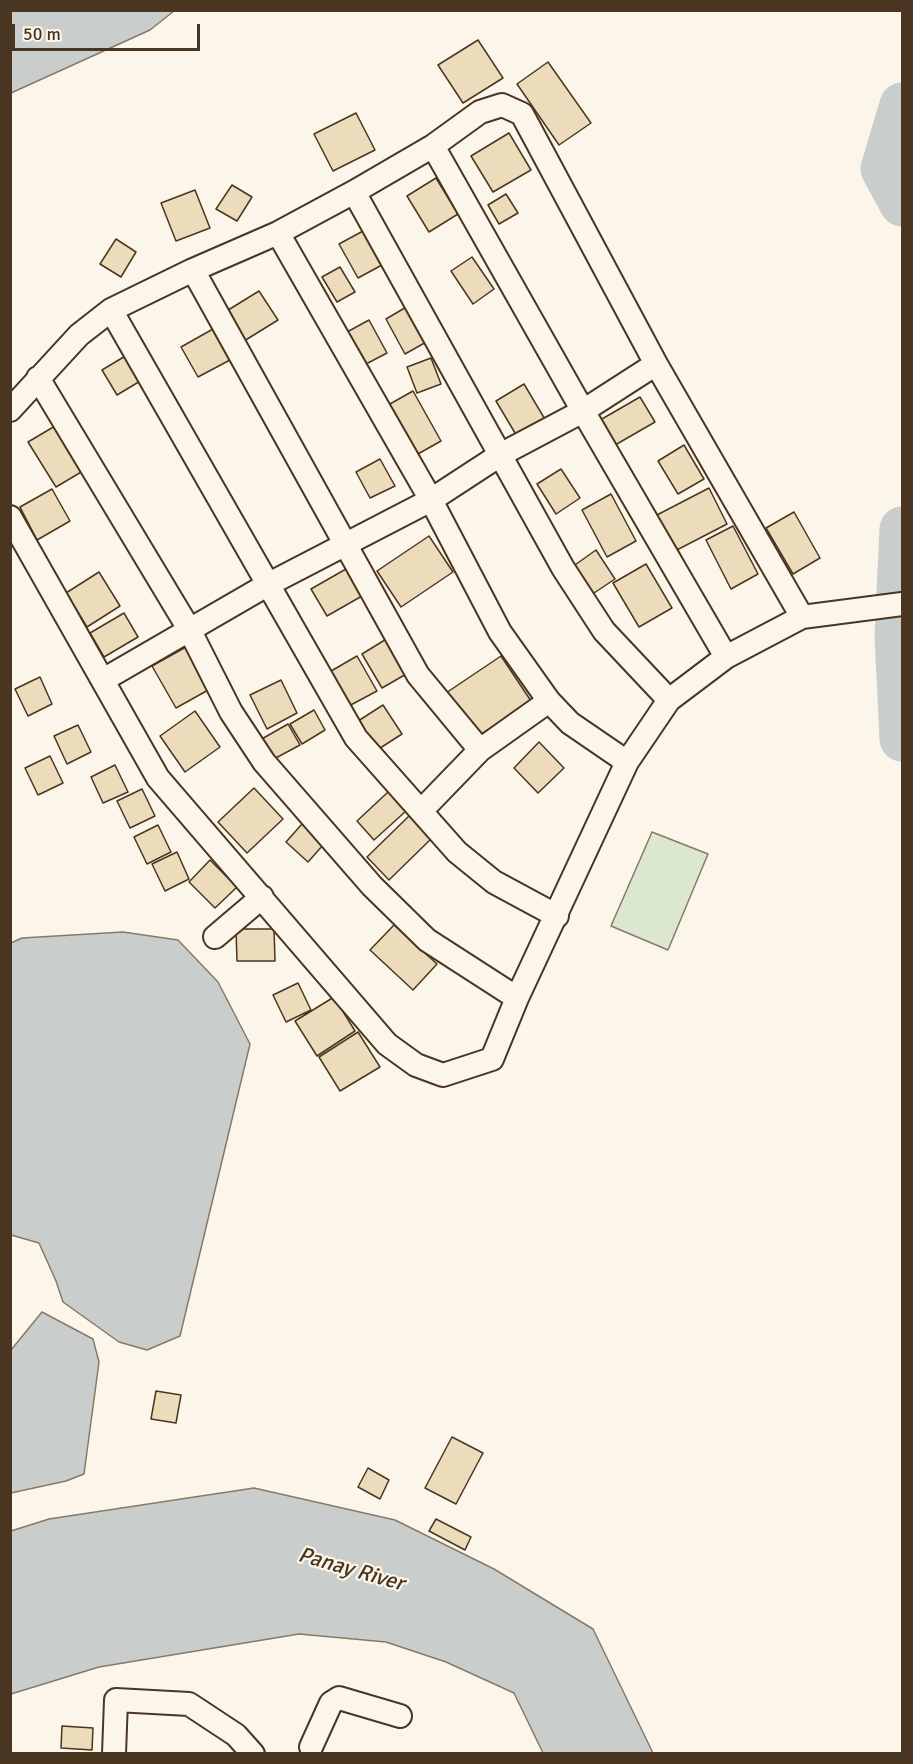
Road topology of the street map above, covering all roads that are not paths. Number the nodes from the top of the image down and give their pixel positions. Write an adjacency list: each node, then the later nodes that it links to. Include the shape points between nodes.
1 (433, 146): 2 (street); 6 (street, via 480,112 502,105 522,114); 9 (street)
2 (354, 192): 3 (street); 10 (street)
3 (278, 233): 4 (street); 11 (street)
4 (193, 270): 5 (street); 13 (street)
5 (111, 309): 7 (street, via 79,335); 14 (street)
6 (656, 364): 9 (street); 16 (street)
7 (38, 378): 8 (street); 17 (street)
8 (10, 410)
9 (583, 411): 10 (street); 18 (street)
10 (500, 455): 11 (street); 20 (street, via 562,568 604,631)
11 (431, 500): 13 (street); 21 (street, via 500,632)
12 (10, 518): 19 (street)
13 (345, 545): 14 (street); 22 (street, via 418,675)
14 (267, 585): 17 (street); 24 (street, via 356,738)
15 (896, 604): 16 (street)
16 (802, 617): 18 (street)
17 (189, 629): 19 (street); 28 (street, via 231,712 264,762 372,886 427,940)
18 (726, 657): 20 (street)
19 (103, 680): 25 (street, via 158,778)
20 (669, 700): 23 (street)
21 (549, 701): 22 (street); 23 (street, via 570,723)
22 (480, 750): 24 (street)
23 (627, 762): 26 (street)
24 (421, 811): 26 (street, via 457,852 494,882)
25 (262, 897): 27 (street); 28 (street, via 387,1044 416,1065 443,1075 492,1059)
26 (557, 916): 28 (street)
27 (215, 937)
28 (517, 998)
29 (400, 1716): 30 (street, via 339,1698 330,1703)
30 (308, 1751)
31 (114, 1754): 32 (street, via 116,1700 189,1704 236,1735)
32 (253, 1754)

